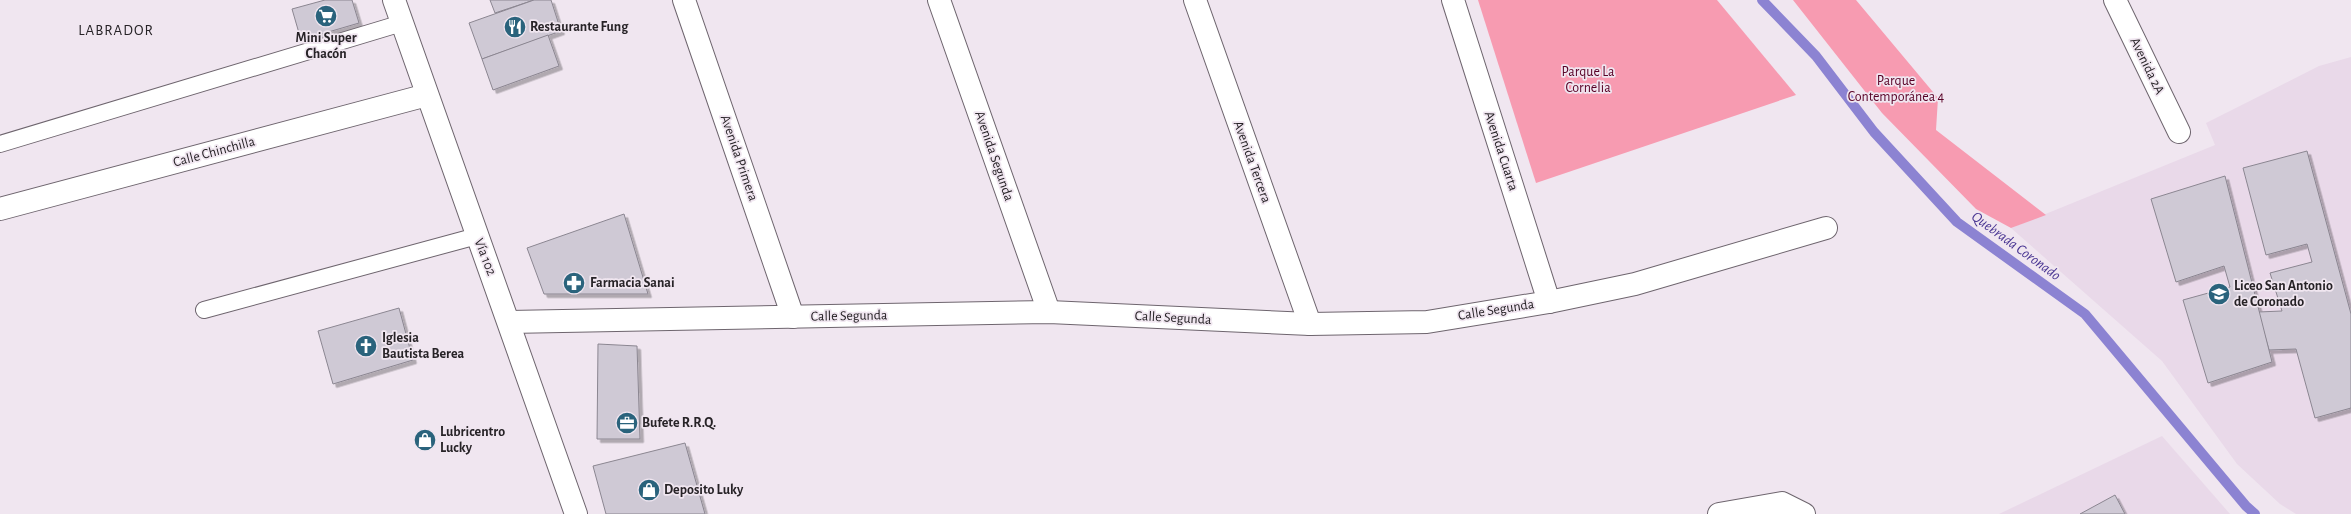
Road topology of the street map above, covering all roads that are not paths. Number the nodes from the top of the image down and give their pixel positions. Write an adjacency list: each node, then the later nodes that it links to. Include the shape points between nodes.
1 (394, 0): 7 (street, Vía 102)
2 (684, 0): 17 (street, Avenida Primera)
3 (939, 0): 16 (street, Avenida Segunda)
4 (1195, 0): 19 (street, Avenida Tercera)
5 (1453, 0): 14 (street, Avenida Cuarta)
6 (2115, 0): 9 (street, Avenida 2A)
7 (402, 23): 8 (street, Vía 102); 10 (lane)
8 (427, 95): 11 (street, Calle Chinchilla); 13 (street, Vía 102)
9 (2179, 132)
10 (0, 144)
11 (0, 208)
12 (1826, 228): 14 (street, Calle Segunda, via 1635,284)
13 (477, 236): 15 (lane); 18 (street, Vía 102)
14 (1549, 302): 19 (street, Calle Segunda, via 1427,322)
15 (204, 310)
16 (1049, 312): 17 (street, Calle Segunda); 19 (street, Calle Segunda)
17 (793, 317): 18 (street, Calle Segunda)
18 (509, 322): 20 (street, Vía 102)
19 (1310, 324)
20 (576, 514)
21 (1719, 514): 22 (street, via 1782,503)
22 (1804, 514)

